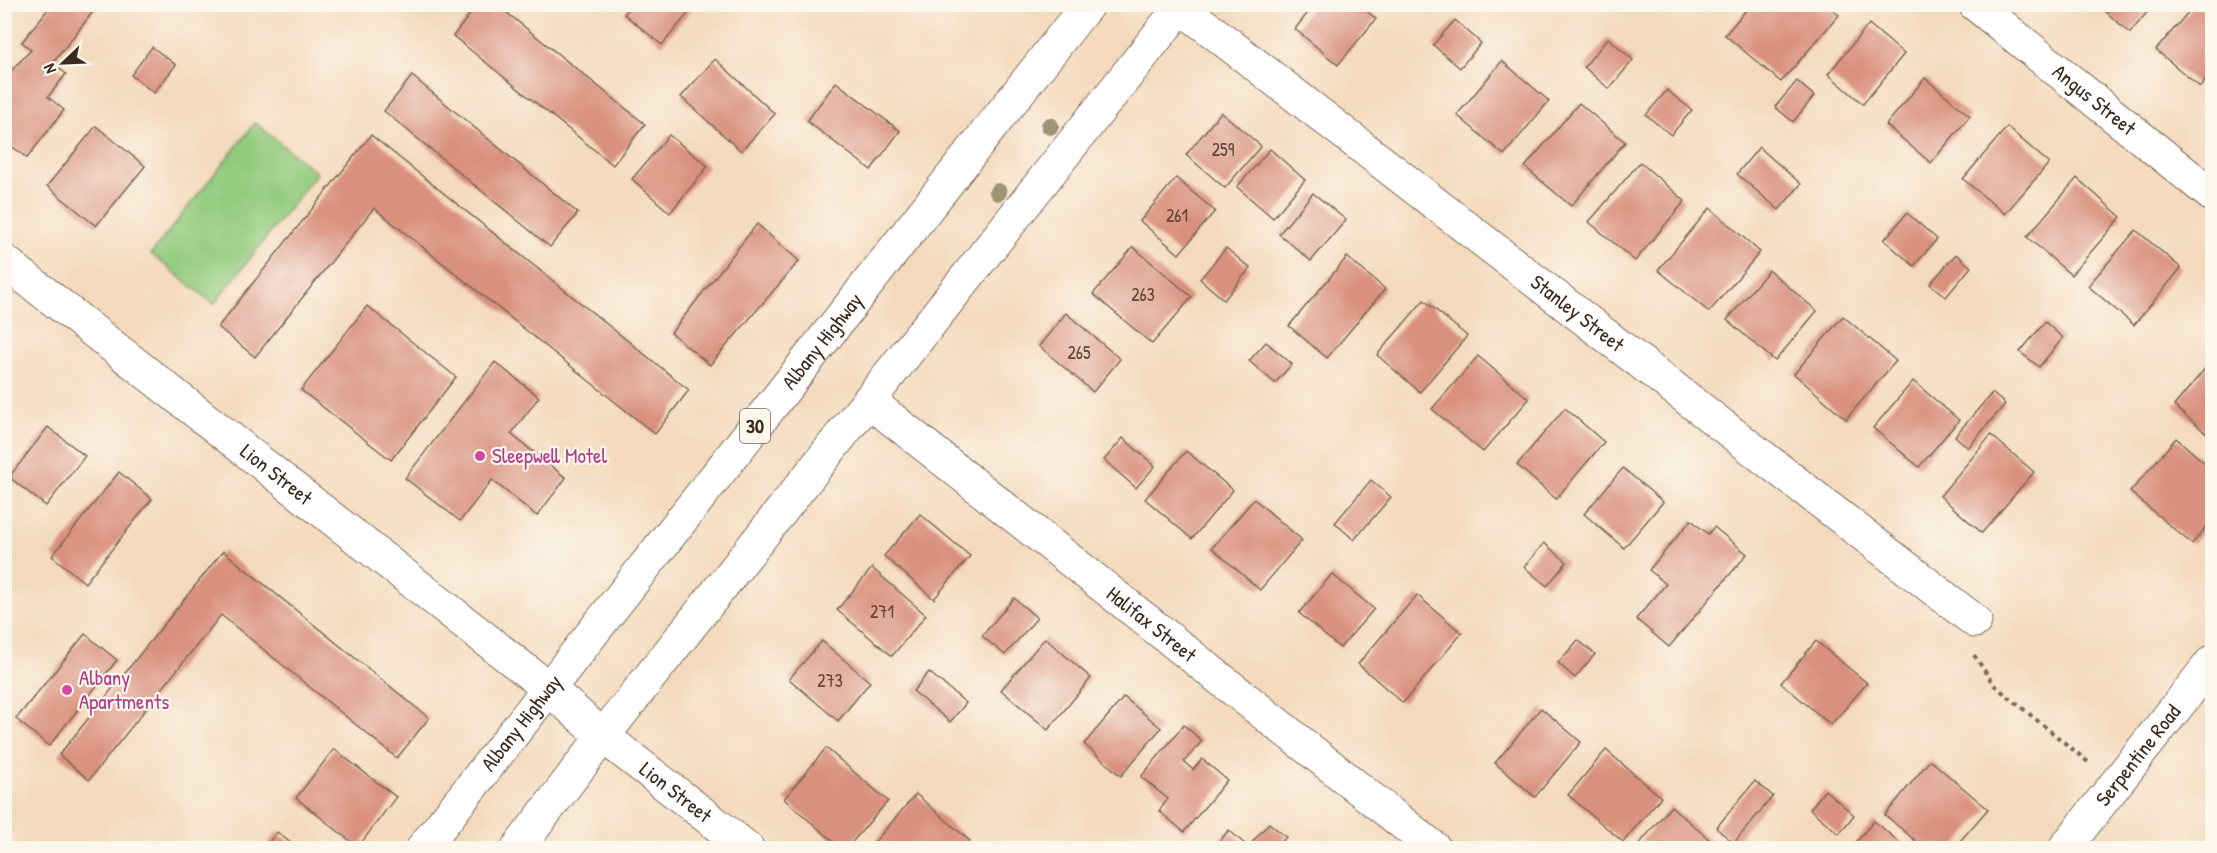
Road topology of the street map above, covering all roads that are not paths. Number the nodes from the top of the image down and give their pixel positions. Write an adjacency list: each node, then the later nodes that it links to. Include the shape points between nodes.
1 (1088, 4): 9 (main road, Albany Highway / 30)
2 (1975, 4): 4 (main road, Angus Street)
3 (1182, 6): 6 (main road); 7 (main road, Stanley Street)
4 (2212, 195)
5 (4, 261): 9 (main road, Lion Street)
6 (869, 401): 10 (main road); 14 (main road, Halifax Street)
7 (1975, 621)
8 (2212, 662): 15 (main road, Serpentine Road)
9 (548, 688): 10 (main road, Lion Street); 11 (main road, Albany Highway / 30)
10 (603, 736): 12 (main road); 13 (main road, Lion Street)
11 (423, 849)
12 (518, 849)
13 (747, 849)
14 (1434, 849)
15 (2065, 849)

